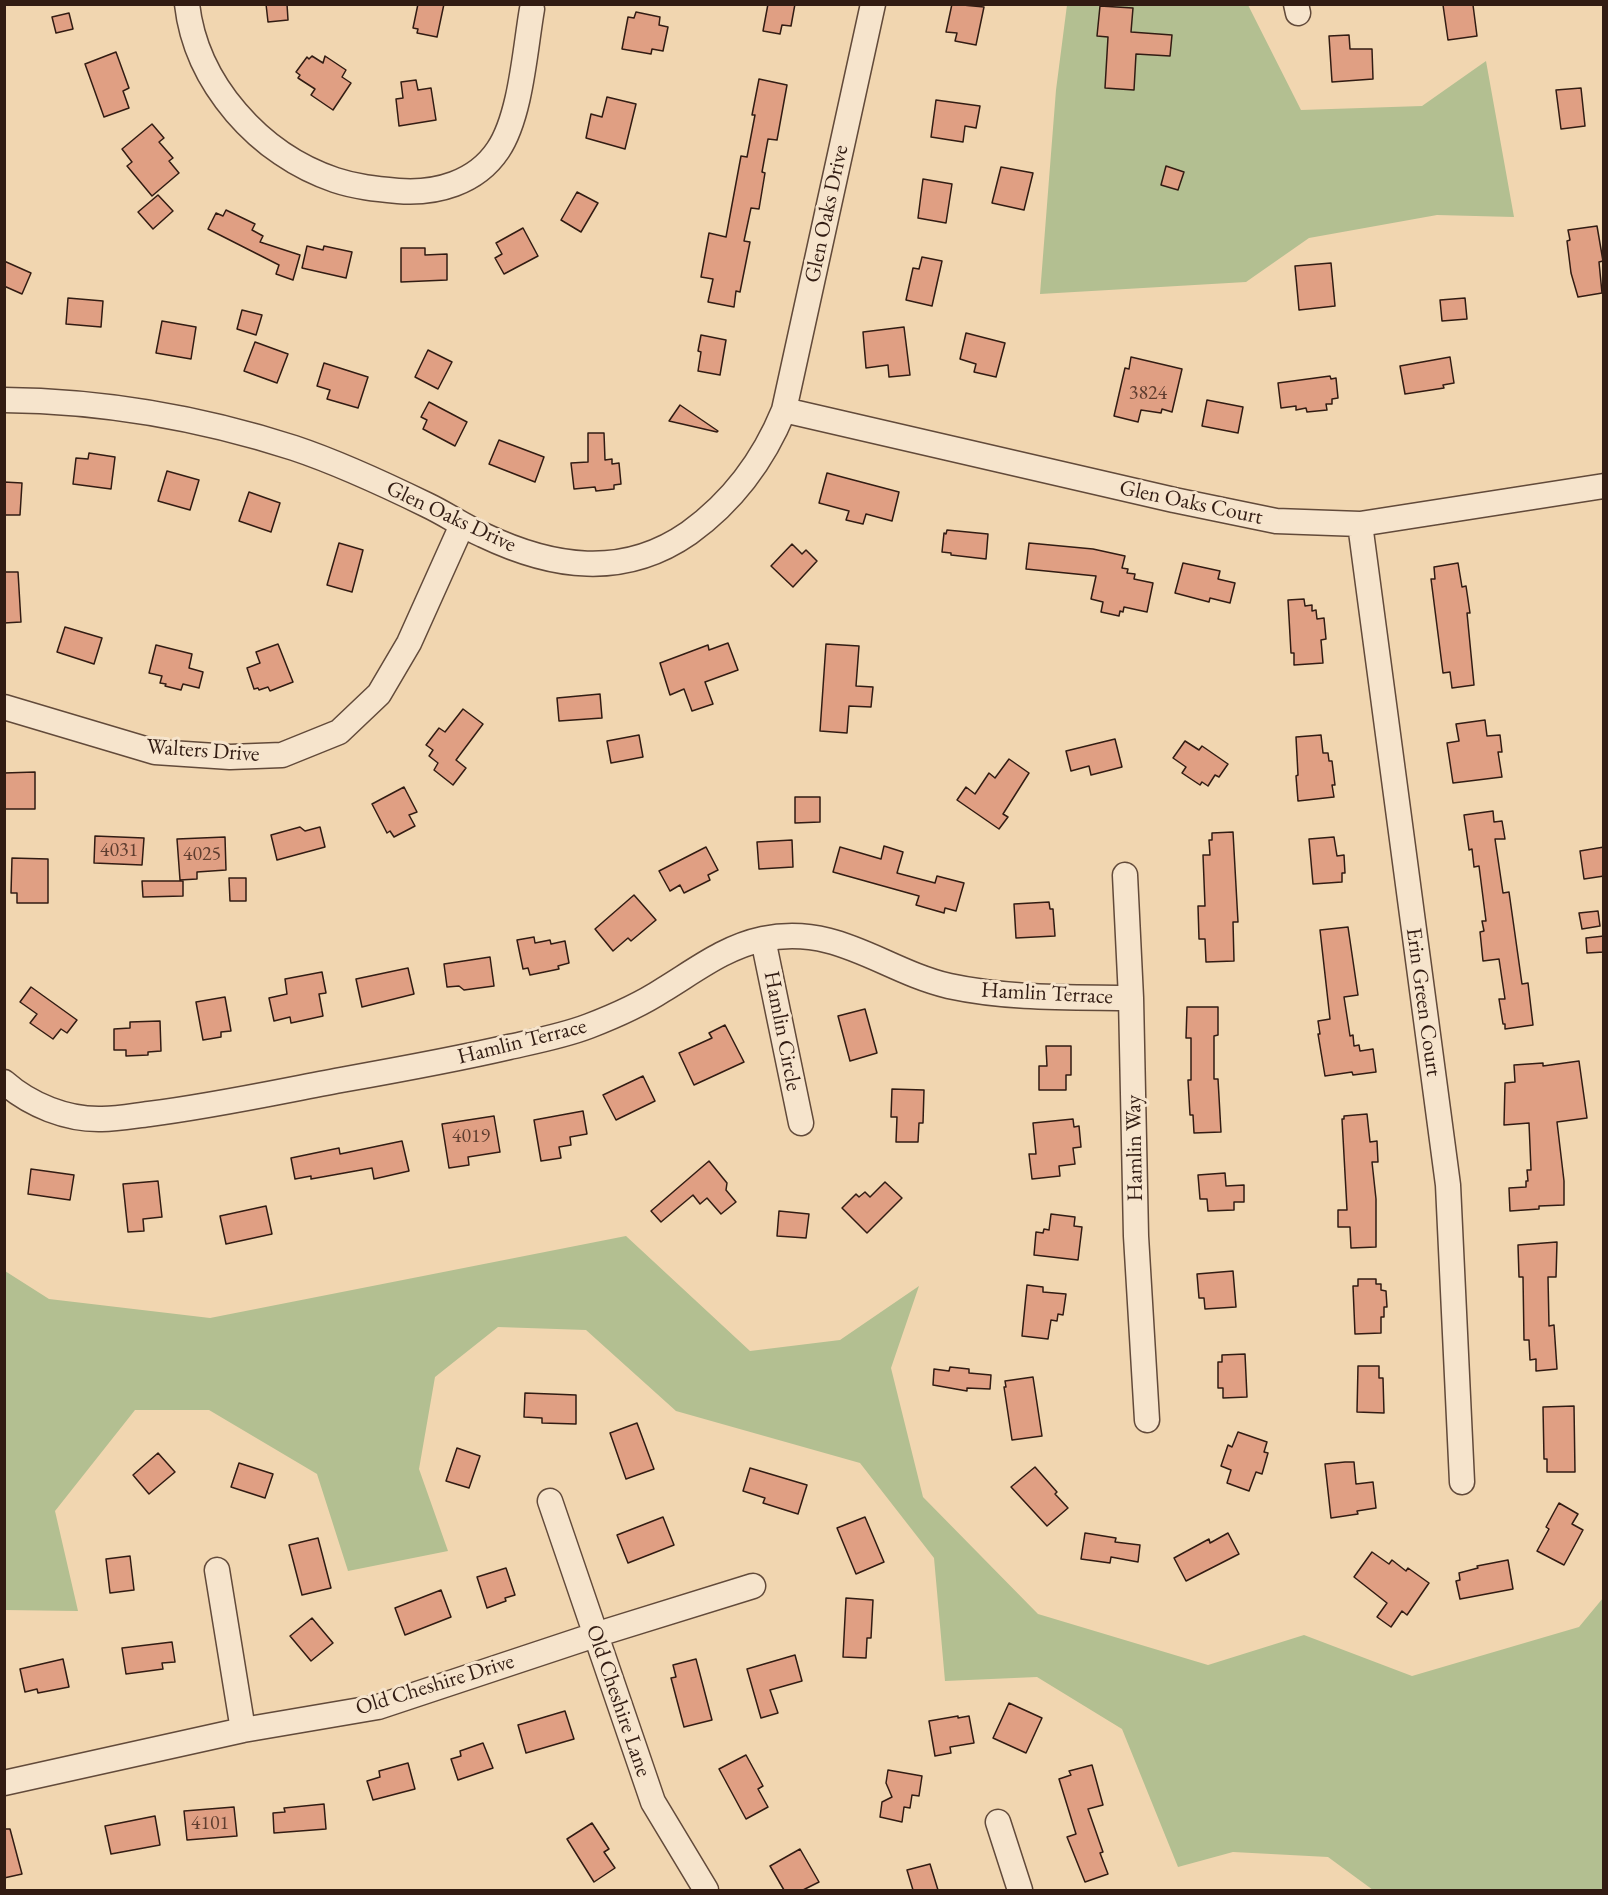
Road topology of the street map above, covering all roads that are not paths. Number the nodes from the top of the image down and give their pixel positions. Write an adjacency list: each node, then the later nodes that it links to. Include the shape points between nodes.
1 (187, 4): 3 (street, via 196,48 209,76 251,128 310,170 368,188 408,192 442,189 466,179 499,150 517,101)
2 (873, 4): 5 (street, Glen Oaks Drive)
3 (532, 9)
4 (4, 400): 8 (street, Glen Oaks Drive, via 105,407 239,432 295,448 355,472)
5 (784, 410): 7 (street, Glen Oaks Court, via 1276,521); 8 (street, Glen Oaks Drive, via 773,437 728,500 676,541 630,561 577,563 549,558)
6 (1604, 486): 7 (street, Glen Oaks Court)
7 (1360, 524): 16 (street, Erin Green Court, via 1448,1185)
8 (462, 525): 9 (street, Walters Drive, via 409,643 379,694 339,732 282,755 230,757 155,752)
9 (4, 707)
10 (1125, 875): 12 (street, Hamlin Way)
11 (763, 939): 12 (street, Hamlin Terrace, via 823,939 866,952 936,982 992,994); 13 (street, Hamlin Terrace, via 704,963 661,991 588,1027 473,1055 181,1110 102,1119 55,1112); 14 (street, Hamlin Circle)
12 (1131, 998): 15 (street, Hamlin Way, via 1136,1236)
13 (4, 1082)
14 (801, 1123)
15 (1146, 1420)
16 (1462, 1482)
17 (550, 1501): 20 (street, Old Cheshire Lane)
18 (217, 1570): 21 (street)
19 (753, 1586): 20 (street, Old Cheshire Drive)
20 (595, 1635): 21 (street, Old Cheshire Drive, via 378,1707); 24 (street, Old Cheshire Lane, via 653,1802)
21 (243, 1730): 22 (street, Old Cheshire Drive)
22 (4, 1784)
23 (998, 1822): 25 (street)
24 (706, 1890)
25 (1020, 1890)

